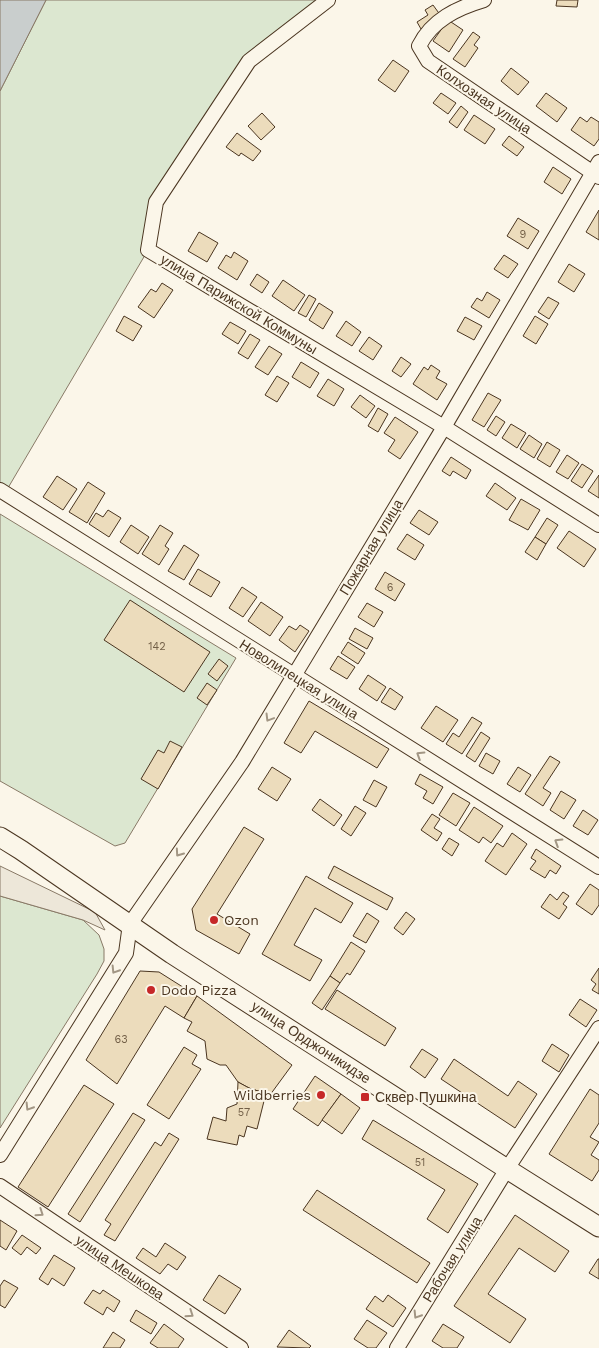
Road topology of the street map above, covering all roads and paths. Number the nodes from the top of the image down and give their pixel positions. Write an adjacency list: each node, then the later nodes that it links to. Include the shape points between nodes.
1 (328, 0): 4 (street, улица Парижской Коммуны, via 249,61 156,202 148,250)
2 (484, 0): 3 (street, Колхозная улица, via 448,14 424,35 419,46 428,61)
3 (597, 170): 4 (street, Пожарная улица)
4 (444, 427): 6 (street, улица Парижской Коммуны); 7 (street, Пожарная улица)
5 (0, 490): 7 (street, Новолипецкая улица)
6 (599, 525)
7 (294, 676): 9 (street, Новолипецкая улица, one-way to 7); 10 (street, Пожарная улица, one-way to 10, via 242,762)
8 (0, 838): 10 (main road, улица Орджоникидзе)
9 (599, 868)
10 (130, 924): 12 (street, one-way to 12, via 126,952); 13 (main road, улица Орджоникидзе)
11 (599, 1028): 13 (street, Рабочая улица)
12 (0, 1155)
13 (507, 1169): 15 (main road, улица Орджоникидзе); 17 (street, Рабочая улица, one-way to 17)
14 (0, 1186): 16 (street, улица Мешкова, one-way to 16)
15 (599, 1227)
16 (241, 1348)
17 (397, 1348)

